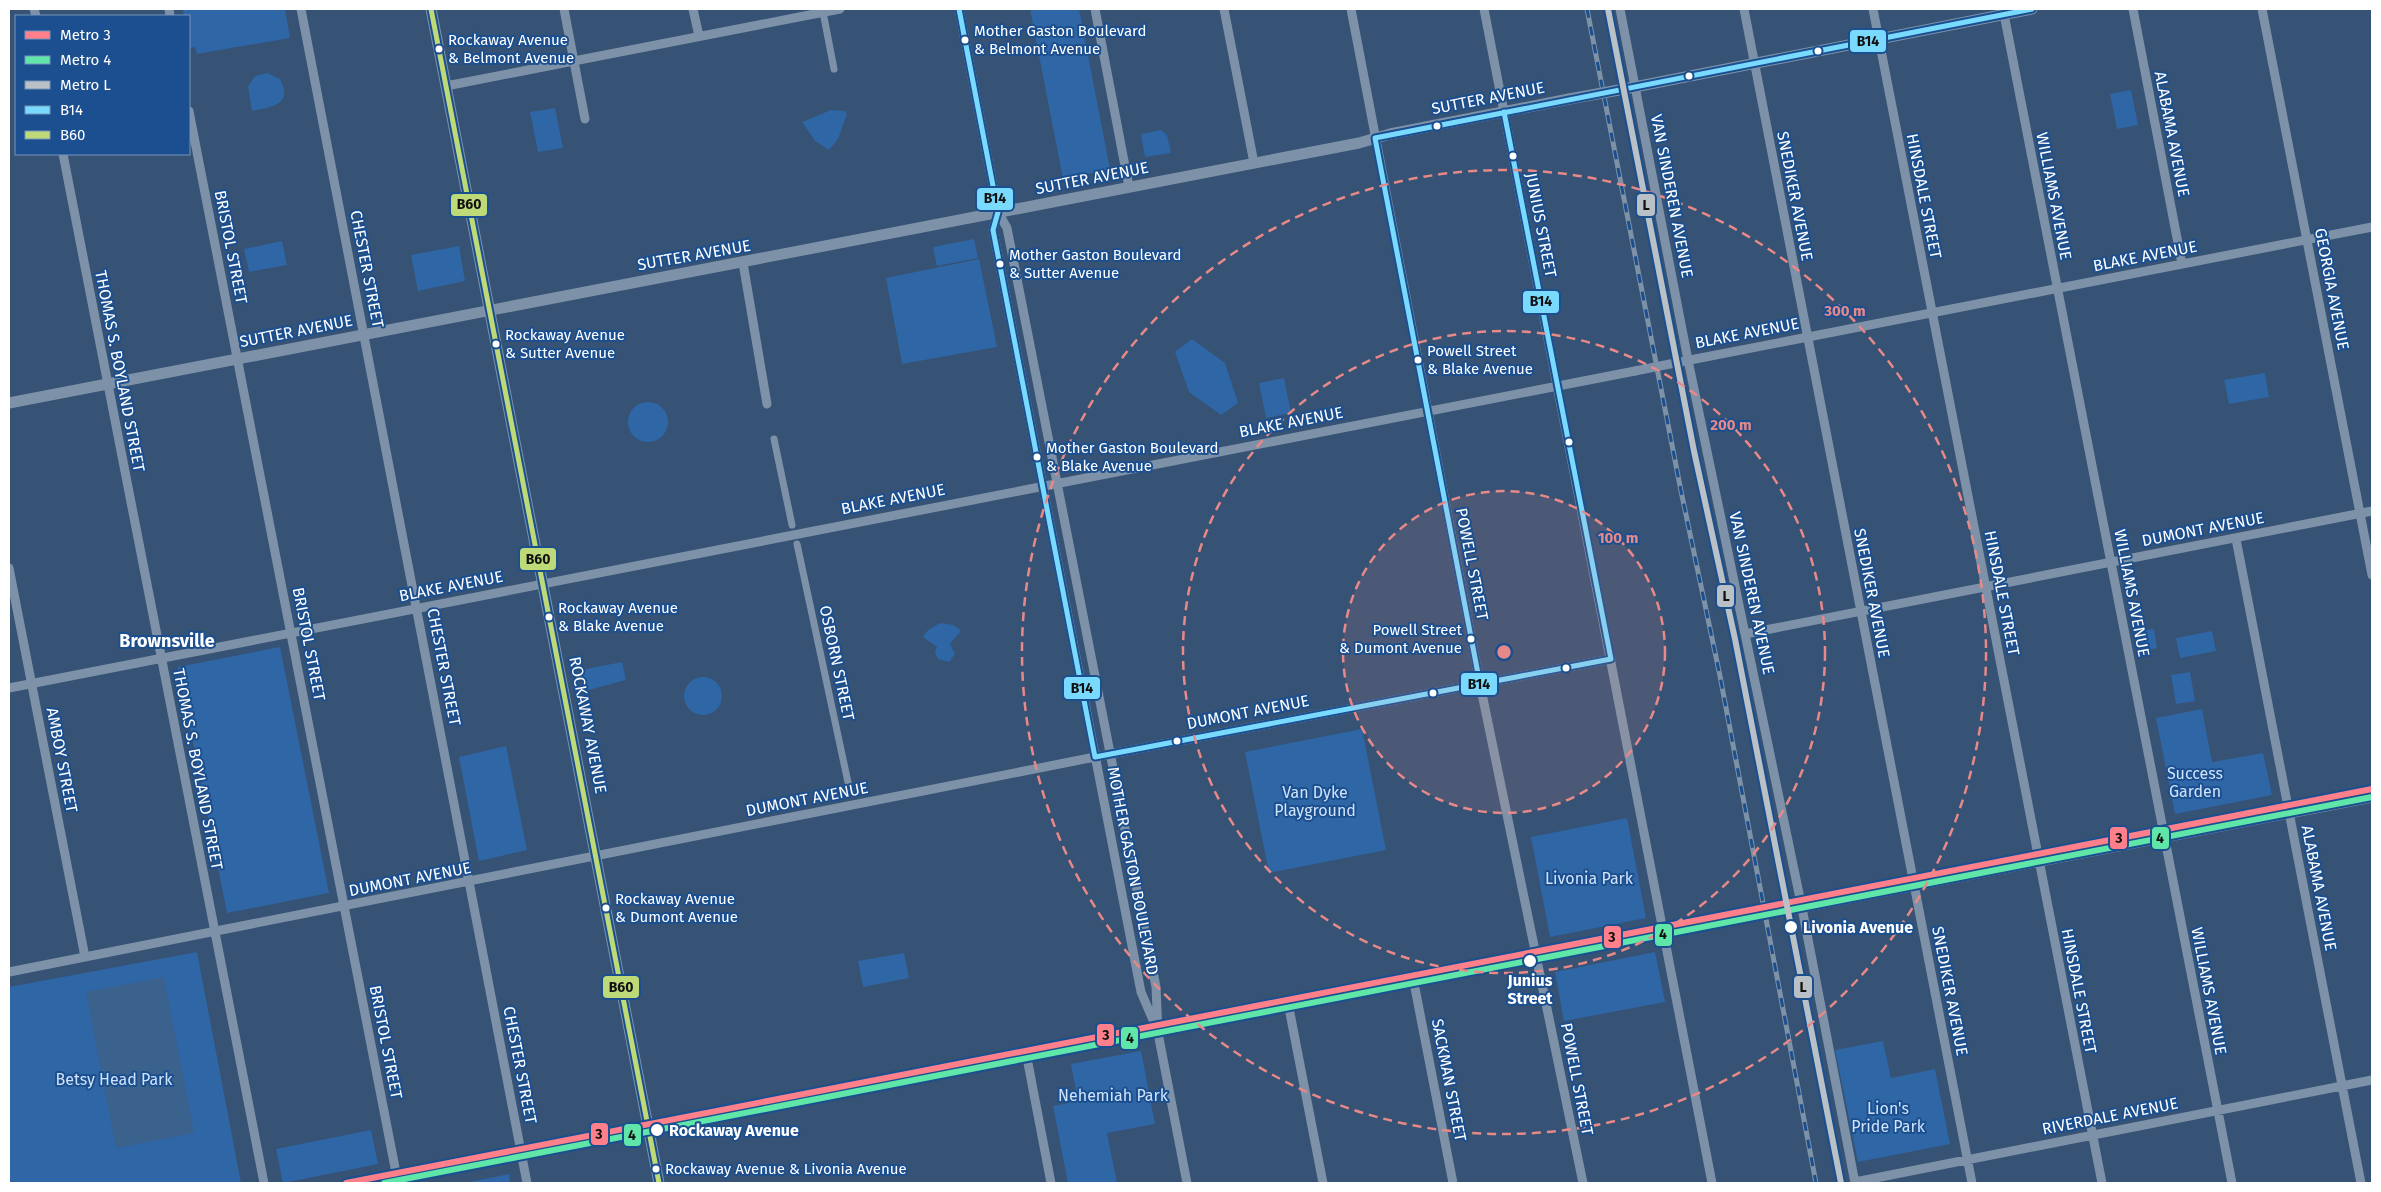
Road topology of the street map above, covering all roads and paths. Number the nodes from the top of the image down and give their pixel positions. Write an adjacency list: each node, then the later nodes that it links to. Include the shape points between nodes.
1 (301, 9): 41 (street, CHESTER STREET)
2 (431, 9): 24 (street, ROCKAWAY AVENUE)
3 (564, 9): 21 (street)
4 (693, 9): 19 (street)
5 (840, 9): 17 (street)
6 (958, 9): 33 (street, MOTHER GASTON BOULEVARD)
7 (1095, 9): 32 (street)
8 (1224, 9): 31 (street)
9 (1351, 9): 29 (street, POWELL STREET)
10 (1484, 9): 26 (street, JUNIUS STREET)
11 (1620, 9): 25 (street, VAN SINDEREN AVENUE)
12 (1744, 9): 22 (street, SNEDIKER AVENUE)
13 (1873, 9): 20 (street, HINSDALE STREET)
14 (2032, 9): 18 (street, SUTTER AVENUE)
15 (2133, 9): 37 (street, ALABAMA AVENUE)
16 (2262, 9): 35 (street, GEORGIA AVENUE)
17 (823, 10): 19 (street); 23 (street)
18 (2004, 12): 20 (street, SUTTER AVENUE); 38 (street, WILLIAMS AVENUE)
19 (699, 36): 21 (street)
20 (1879, 38): 22 (street, SUTTER AVENUE); 40 (street, HINSDALE STREET)
21 (574, 60): 24 (street); 28 (street)
22 (1754, 63): 25 (street, SUTTER AVENUE); 42 (street, SNEDIKER AVENUE)
23 (834, 70)
24 (446, 86): 39 (street, ROCKAWAY AVENUE)
25 (1635, 87): 26 (street, SUTTER AVENUE, bridge); 44 (street, VAN SINDEREN AVENUE)
26 (1504, 112): 29 (street, SUTTER AVENUE); 46 (street, JUNIUS STREET)
27 (190, 116): 43 (street, BRISTOL STREET)
28 (585, 119)
29 (1375, 138): 31 (street, SUTTER AVENUE, via 1359,144); 49 (street, POWELL STREET)
30 (63, 155): 45 (street, THOMAS S. BOYLAND STREET)
31 (1254, 163): 32 (street, SUTTER AVENUE)
32 (1129, 187): 33 (street, SUTTER AVENUE)
33 (998, 212): 36 (street, SUTTER AVENUE); 51 (street, MOTHER GASTON BOULEVARD, via 1007,228); 52 (street, MOTHER GASTON BOULEVARD, via 993,230)
34 (2372, 227): 35 (street, BLAKE AVENUE)
35 (2308, 240): 37 (street, BLAKE AVENUE); 54 (street, GEORGIA AVENUE)
36 (743, 263): 39 (street, SUTTER AVENUE); 48 (street)
37 (2182, 264): 38 (street, BLAKE AVENUE)
38 (2057, 288): 40 (street, BLAKE AVENUE); 58 (street, WILLIAMS AVENUE)
39 (490, 309): 41 (street, SUTTER AVENUE); 61 (street, ROCKAWAY AVENUE)
40 (1932, 313): 42 (street, BLAKE AVENUE); 62 (street, HINSDALE STREET)
41 (364, 334): 43 (street, SUTTER AVENUE); 63 (street, CHESTER STREET)
42 (1807, 337): 44 (street, BLAKE AVENUE); 64 (street, SNEDIKER AVENUE)
43 (237, 359): 45 (street, SUTTER AVENUE); 65 (street, BRISTOL STREET)
44 (1687, 360): 46 (street, BLAKE AVENUE, bridge); 66 (street, VAN SINDEREN AVENUE)
45 (108, 384): 47 (street, SUTTER AVENUE); 67 (street, THOMAS S. BOYLAND STREET)
46 (1557, 386): 49 (street, BLAKE AVENUE); 68 (street, JUNIUS STREET)
47 (9, 403)
48 (767, 404)
49 (1427, 411): 51 (street, BLAKE AVENUE); 70 (street, POWELL STREET)
50 (774, 438): 55 (street)
51 (1057, 482): 52 (street, BLAKE AVENUE); 72 (street, MOTHER GASTON BOULEVARD)
52 (1042, 485): 61 (street, BLAKE AVENUE); 73 (street, MOTHER GASTON BOULEVARD)
53 (2372, 511): 54 (street, DUMONT AVENUE)
54 (2360, 514): 56 (street, DUMONT AVENUE); 60 (street, GEORGIA AVENUE)
55 (792, 525)
56 (2236, 539): 58 (street, DUMONT AVENUE); 76 (street, ALABAMA AVENUE)
57 (797, 544): 74 (street, OSBORN STREET)
58 (2110, 562): 62 (street, DUMONT AVENUE); 77 (street, WILLIAMS AVENUE)
59 (9, 568): 69 (street, AMBOY STREET)
60 (2372, 575)
61 (544, 583): 63 (street, BLAKE AVENUE); 78 (street, ROCKAWAY AVENUE)
62 (1986, 587): 64 (street, DUMONT AVENUE); 79 (street, HINSDALE STREET)
63 (418, 608): 65 (street, BLAKE AVENUE); 80 (street, CHESTER STREET)
64 (1861, 611): 66 (street, DUMONT AVENUE); 81 (street, SNEDIKER AVENUE)
65 (291, 633): 67 (street, BLAKE AVENUE); 82 (street, BRISTOL STREET)
66 (1745, 634): 83 (street, VAN SINDEREN AVENUE)
67 (161, 658): 69 (street, BLAKE AVENUE); 84 (street, THOMAS S. BOYLAND STREET)
68 (1611, 659): 70 (street, DUMONT AVENUE); 85 (street, JUNIUS STREET)
69 (31, 684): 71 (street, BLAKE AVENUE); 86 (street, AMBOY STREET)
70 (1480, 684): 72 (street, DUMONT AVENUE); 87 (street, POWELL STREET)
71 (9, 688)
72 (1110, 754): 73 (street, DUMONT AVENUE); 91 (street, MOTHER GASTON BOULEVARD, via 1156,987)
73 (1095, 757): 78 (street, DUMONT AVENUE); 91 (street, MOTHER GASTON BOULEVARD, via 1141,992)
74 (849, 787)
75 (2372, 798): 76 (street)
76 (2289, 814): 77 (street); 94 (street, ALABAMA AVENUE)
77 (2165, 838): 79 (street); 95 (street, WILLIAMS AVENUE)
78 (597, 856): 80 (street, DUMONT AVENUE); 96 (street, ROCKAWAY AVENUE)
79 (2040, 862): 81 (street); 97 (street, HINSDALE STREET)
80 (470, 882): 82 (street, DUMONT AVENUE); 98 (street, CHESTER STREET)
81 (1914, 887): 83 (street); 99 (street, SNEDIKER AVENUE)
82 (344, 907): 84 (street, DUMONT AVENUE); 100 (street, BRISTOL STREET)
83 (1802, 908): 111 (street, VAN SINDEREN AVENUE)
84 (215, 932): 86 (street, DUMONT AVENUE); 101 (street, THOMAS S. BOYLAND STREET)
85 (1663, 934): 87 (street); 110 (street, JUNIUS STREET)
86 (85, 957): 88 (street, DUMONT AVENUE)
87 (1538, 960): 89 (street); 109 (street, POWELL STREET)
88 (9, 972)
89 (1414, 983): 90 (street); 108 (street, SACKMAN STREET)
90 (1289, 1008): 91 (street); 107 (street)
91 (1158, 1033): 92 (street); 106 (street, MOTHER GASTON BOULEVARD)
92 (1027, 1058): 96 (street); 105 (street)
93 (2372, 1080): 94 (street, RIVERDALE AVENUE)
94 (2342, 1086): 95 (street, RIVERDALE AVENUE); 115 (street, ALABAMA AVENUE)
95 (2217, 1110): 97 (street, RIVERDALE AVENUE); 114 (street, WILLIAMS AVENUE)
96 (649, 1131): 98 (street); 104 (street, ROCKAWAY AVENUE)
97 (2092, 1135): 99 (street, RIVERDALE AVENUE); 113 (street, HINSDALE STREET)
98 (522, 1157): 100 (street); 103 (street, CHESTER STREET)
99 (1967, 1159): 111 (street, RIVERDALE AVENUE); 112 (street, SNEDIKER AVENUE)
100 (398, 1182): 102 (street)
101 (264, 1183)
102 (383, 1183)
103 (527, 1183)
104 (659, 1183)
105 (1052, 1183)
106 (1187, 1183)
107 (1323, 1183)
108 (1453, 1183)
109 (1583, 1183)
110 (1712, 1183)
111 (1855, 1183)
112 (1972, 1183)
113 (2102, 1183)
114 (2232, 1183)
115 (2361, 1183)

